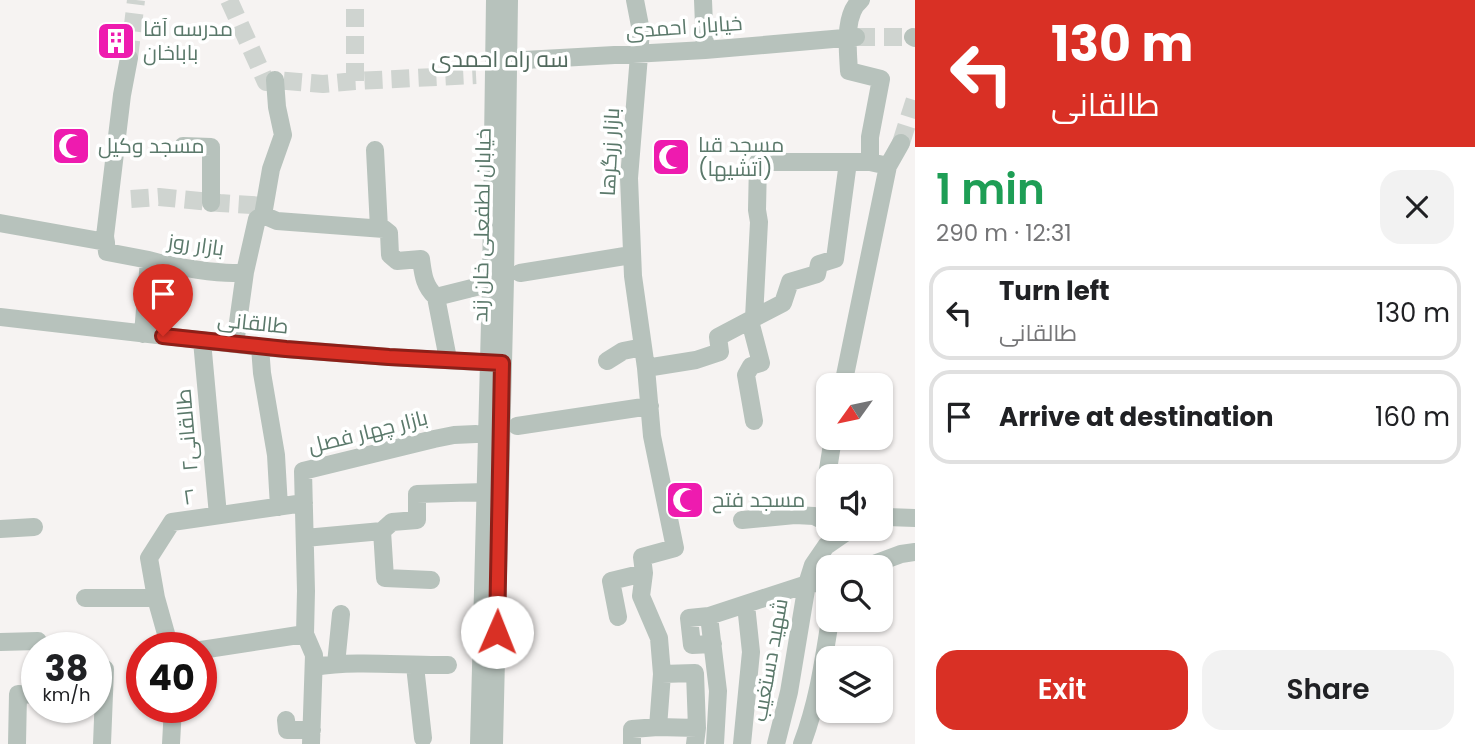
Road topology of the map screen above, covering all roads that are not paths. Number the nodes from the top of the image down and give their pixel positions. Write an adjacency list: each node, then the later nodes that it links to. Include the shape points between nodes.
1 (495, 0): 25 (street)
2 (509, 0): 25 (street, خیابان لطفعلی خان زند)
3 (635, 0): 8 (street, بازار زرگرها)
4 (703, 0): 7 (street)
5 (861, 0): 6 (street, via 856,4)
6 (852, 37): 7 (street, خیابان احمدی); 16 (street, via 849,71 881,79 870,137)
7 (705, 50): 8 (street, خیابان احمدی)
8 (640, 52): 10 (street, خیابان احمدی); 22 (street, بازار زرگرها, via 629,178)
9 (129, 58): 21 (street)
10 (524, 60)
11 (275, 80): 18 (street, بازار روز, via 283,135)
12 (901, 143): 16 (street)
13 (183, 146): 17 (street, via 211,147)
14 (375, 150): 20 (street)
15 (848, 162): 16 (street); 28 (street, via 835,260 819,264 817,274 790,282 783,303); 28 (street, via 758,162)
16 (879, 164): 38 (street)
17 (211, 203)
18 (264, 211): 20 (street, via 278,221); 24 (street, بازار روز, via 257,219)
19 (0, 223): 21 (street)
20 (379, 228): 26 (street, via 388,233 390,254 397,261 421,259 428,290)
21 (106, 242): 23 (street, بازار روز, via 107,252)
22 (631, 255): 25 (street); 33 (street, بازار زرگرها)
23 (149, 260): 24 (street, بازار روز); 29 (street)
24 (241, 273): 31 (street, بازار روز)
25 (505, 279): 26 (street); 36 (street, خیابان لطفعلی خان زند)
26 (436, 296): 34 (street)
27 (0, 317): 29 (street, طالقانی)
28 (752, 320): 37 (street, via 718,337 720,352); 40 (street, via 761,363 751,366 746,375)
29 (143, 334): 30 (street, طالقانی)
30 (202, 341): 31 (street, طالقانی); 49 (street, طالقانی۲)
31 (231, 344): 32 (street, طالقانی)
32 (260, 347): 34 (street, طالقانی); 45 (street)
33 (643, 347): 35 (street, via 623,351); 37 (street, بازار زرگرها)
34 (448, 359): 36 (street, طالقانی)
35 (607, 361)
36 (495, 363): 43 (street); 90 (street, خیابان لطفعلی خان زند)
37 (646, 368): 39 (street, بازار زرگرها)
38 (845, 373)
39 (650, 406): 41 (street); 58 (street, بازار زرگرها, via 675,548 642,556)
40 (754, 421)
41 (517, 426)
42 (476, 434): 44 (street, بازار چهار فصل, via 434,439 303,471)
43 (485, 492): 53 (street, via 417,494 417,520 392,522); 89 (street)
44 (304, 503): 45 (street, ۲); 54 (street)
45 (279, 507): 49 (street, ۲)
46 (816, 517): 50 (street)
47 (893, 517): 48 (street)
48 (915, 518)
49 (208, 519): 63 (street, ۲, via 172,522 149,558)
50 (741, 520)
51 (34, 527): 52 (street)
52 (0, 529)
53 (382, 531): 54 (street); 59 (street, via 385,578)
54 (305, 538): 69 (street)
55 (832, 541): 61 (street, شهید دستغیب, via 813,565)
56 (915, 552): 57 (street)
57 (893, 557)
58 (644, 573): 66 (street, via 611,581); 77 (street, via 641,596 659,638)
59 (431, 580)
60 (816, 583): 61 (street)
61 (807, 584): 64 (street); 94 (street, شهید دستغیب)
62 (85, 598): 63 (street)
63 (156, 598): 67 (street, ۲)
64 (746, 604): 92 (street, via 709,616 718,691); 93 (street, via 751,652)
65 (341, 614): 73 (street)
66 (618, 617)
67 (166, 632)
68 (828, 632): 95 (street, via 820,685)
69 (305, 634): 72 (street); 76 (street)
70 (21, 641): 71 (street)
71 (0, 642)
72 (217, 648)
73 (335, 664): 75 (street); 76 (street)
74 (448, 664): 75 (street)
75 (415, 666): 85 (street)
76 (314, 667): 84 (street)
77 (662, 674): 82 (street); 83 (street, via 695,673)
78 (21, 694): 86 (street)
79 (286, 720): 84 (street, via 287,730)
80 (103, 723): 87 (street)
81 (172, 723): 88 (street)
82 (658, 727): 83 (street); 91 (street, via 632,729)
83 (696, 736)
84 (312, 737)
85 (423, 738)
86 (17, 744)
87 (102, 744)
88 (171, 744)
89 (479, 744)
90 (494, 744)
91 (632, 744)
92 (715, 744)
93 (743, 744)
94 (776, 744)
95 (802, 744)

